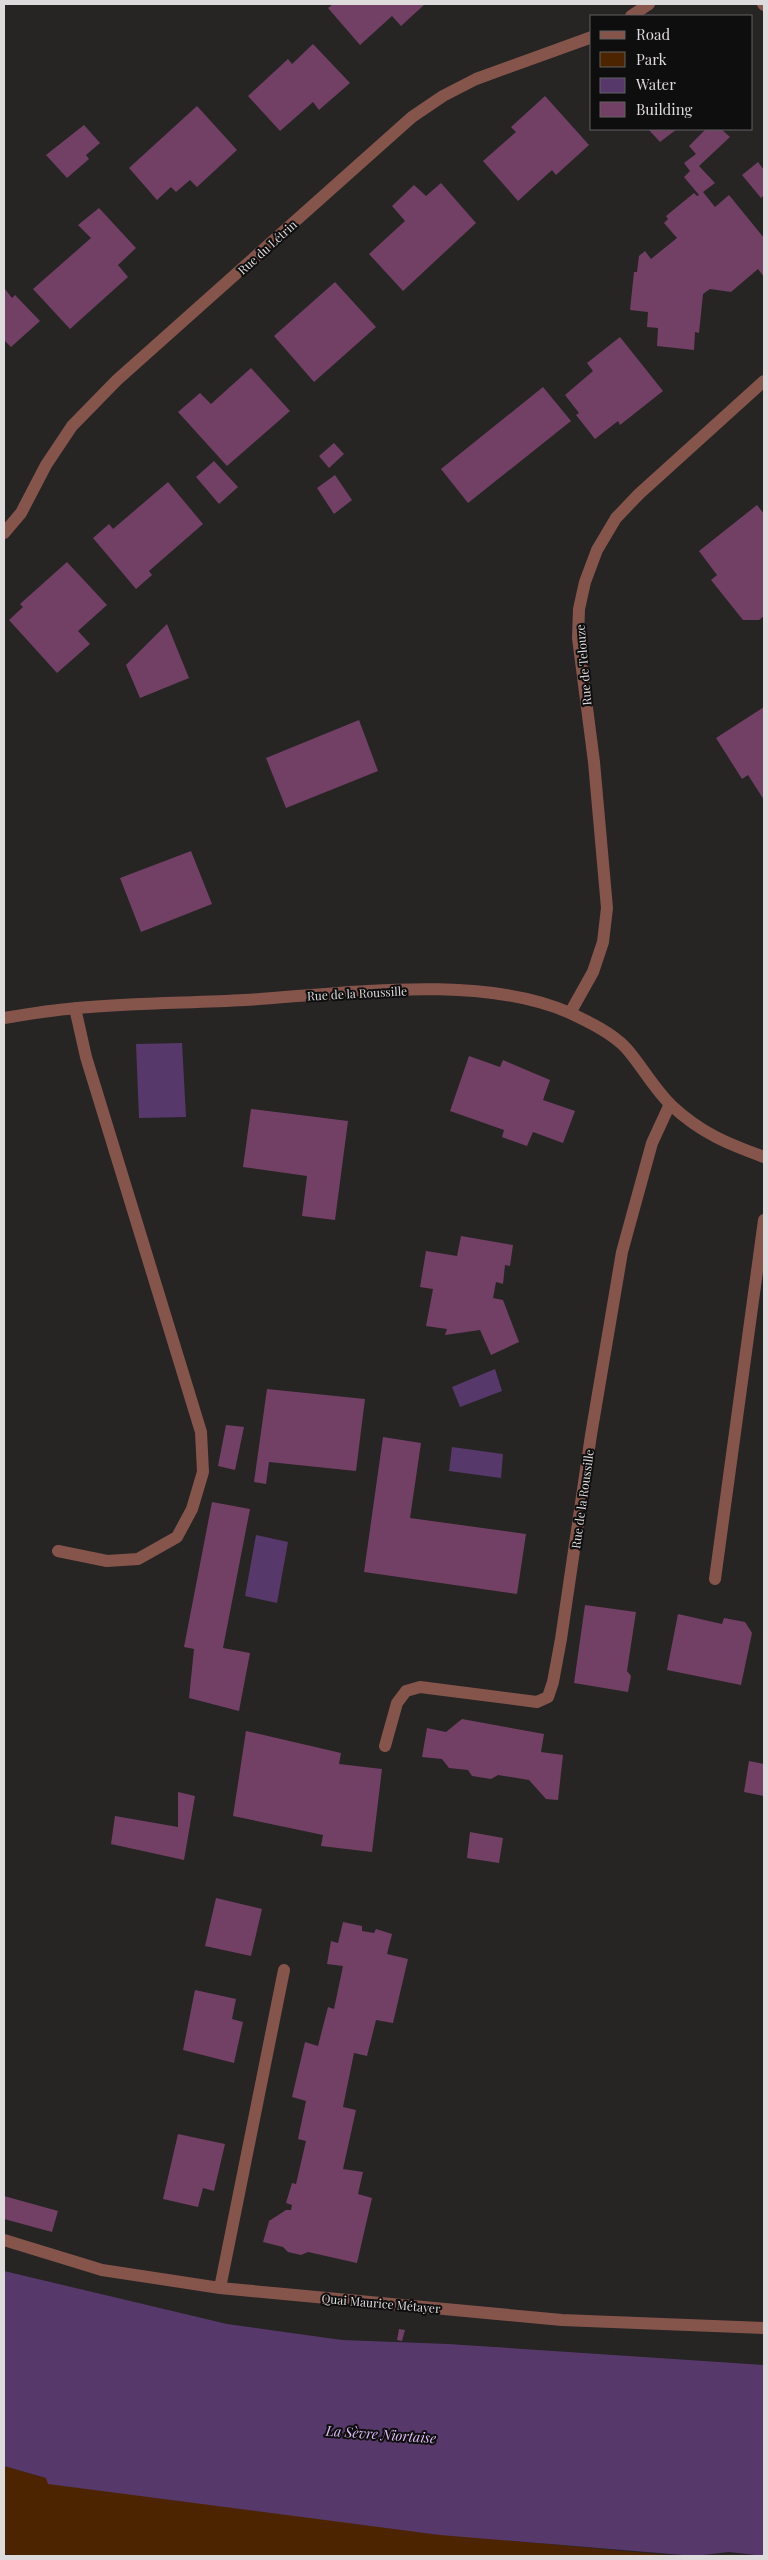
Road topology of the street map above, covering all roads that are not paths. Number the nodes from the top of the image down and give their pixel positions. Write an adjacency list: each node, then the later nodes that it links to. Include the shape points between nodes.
1 (649, 4): 2 (street)
2 (632, 15)
3 (590, 39): 5 (street, Rue du Létrin, via 476,79 443,96 412,118 117,380 72,426 20,513)
4 (764, 381): 7 (street, Rue de Telouze, via 616,518 597,550 585,582 579,609 578,638 594,762 607,908 593,972)
5 (4, 533)
6 (75, 1008): 7 (street, Rue de la Roussille, via 395,990 490,992 532,999); 8 (street, Rue de la Roussille); 12 (street, via 86,1057 201,1432 203,1472 192,1510 177,1537 138,1559 108,1561)
7 (570, 1013): 9 (street, Rue de la Roussille, via 624,1046)
8 (4, 1018)
9 (670, 1104): 10 (street, Rue de la Roussille, via 695,1126 724,1143); 14 (street, Rue de la Roussille, via 652,1143 622,1252 561,1639 548,1697 537,1702 420,1687 406,1691 397,1703)
10 (764, 1157)
11 (764, 1220): 13 (street)
12 (58, 1551)
13 (715, 1579)
14 (385, 1746)
15 (284, 1970): 17 (street)
16 (4, 2240): 17 (street, Quai Maurice Métayer, via 102,2270)
17 (220, 2288): 18 (street, Quai Maurice Métayer, via 562,2320)
18 (764, 2328)

